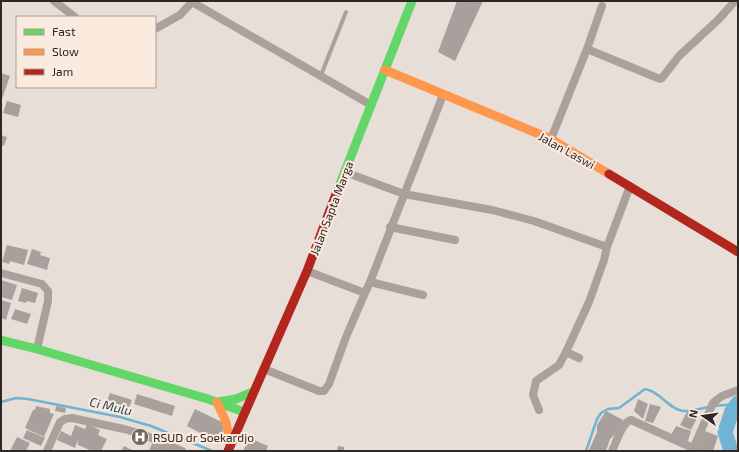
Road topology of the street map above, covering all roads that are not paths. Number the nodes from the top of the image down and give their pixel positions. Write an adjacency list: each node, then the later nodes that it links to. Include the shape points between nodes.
1 (54, 1): 7 (street)
2 (192, 1): 8 (street, via 180,15); 11 (street)
3 (412, 1): 10 (street, Jalan Sapta Marga)
4 (735, 1): 9 (street, via 679,56 660,79)
5 (602, 6): 9 (street)
6 (346, 12): 11 (lane)
7 (74, 16)
8 (156, 28)
9 (587, 49): 14 (street)
10 (385, 70): 12 (street, Jalan Laswi); 13 (street, Jalan Sapta Marga)
11 (321, 75): 13 (street)
12 (443, 95): 14 (street, Jalan Laswi); 17 (street)
13 (371, 105): 15 (street, Jalan Sapta Marga)
14 (551, 139): 16 (street, Jalan Laswi)
15 (345, 172): 17 (street); 22 (street, Jalan Sapta Marga)
16 (630, 186): 20 (street); 21 (street, Jalan Laswi)
17 (404, 194): 18 (street); 20 (street, via 519,216)
18 (390, 227): 19 (street); 24 (street)
19 (455, 240)
20 (607, 246): 29 (street, via 589,302)
21 (738, 252)
22 (307, 271): 25 (street); 31 (street, Jalan Sapta Marga)
23 (1, 273): 28 (street, via 42,284 48,290 48,301)
24 (370, 282): 25 (street); 26 (street)
25 (365, 292): 31 (street, via 329,384 324,390 308,388)
26 (423, 295)
27 (1, 340): 28 (street)
28 (37, 349): 34 (street)
29 (566, 352): 30 (street); 35 (street, via 559,365 536,381 533,394)
30 (579, 358)
31 (264, 369): 33 (street, Jalan Sapta Marga)
32 (738, 390): 38 (street, via 722,396 712,407)
33 (253, 392): 34 (street, via 236,399); 36 (street, Jalan Sapta Marga)
34 (217, 402): 36 (street); 37 (street, via 226,417)
35 (539, 410)
36 (244, 412): 37 (street, Jalan Sapta Marga)
37 (229, 450)
38 (693, 450): 41 (street, via 631,420 624,424)
39 (47, 451): 40 (street, via 58,424 69,418 135,432)
40 (182, 451)
41 (612, 451)

